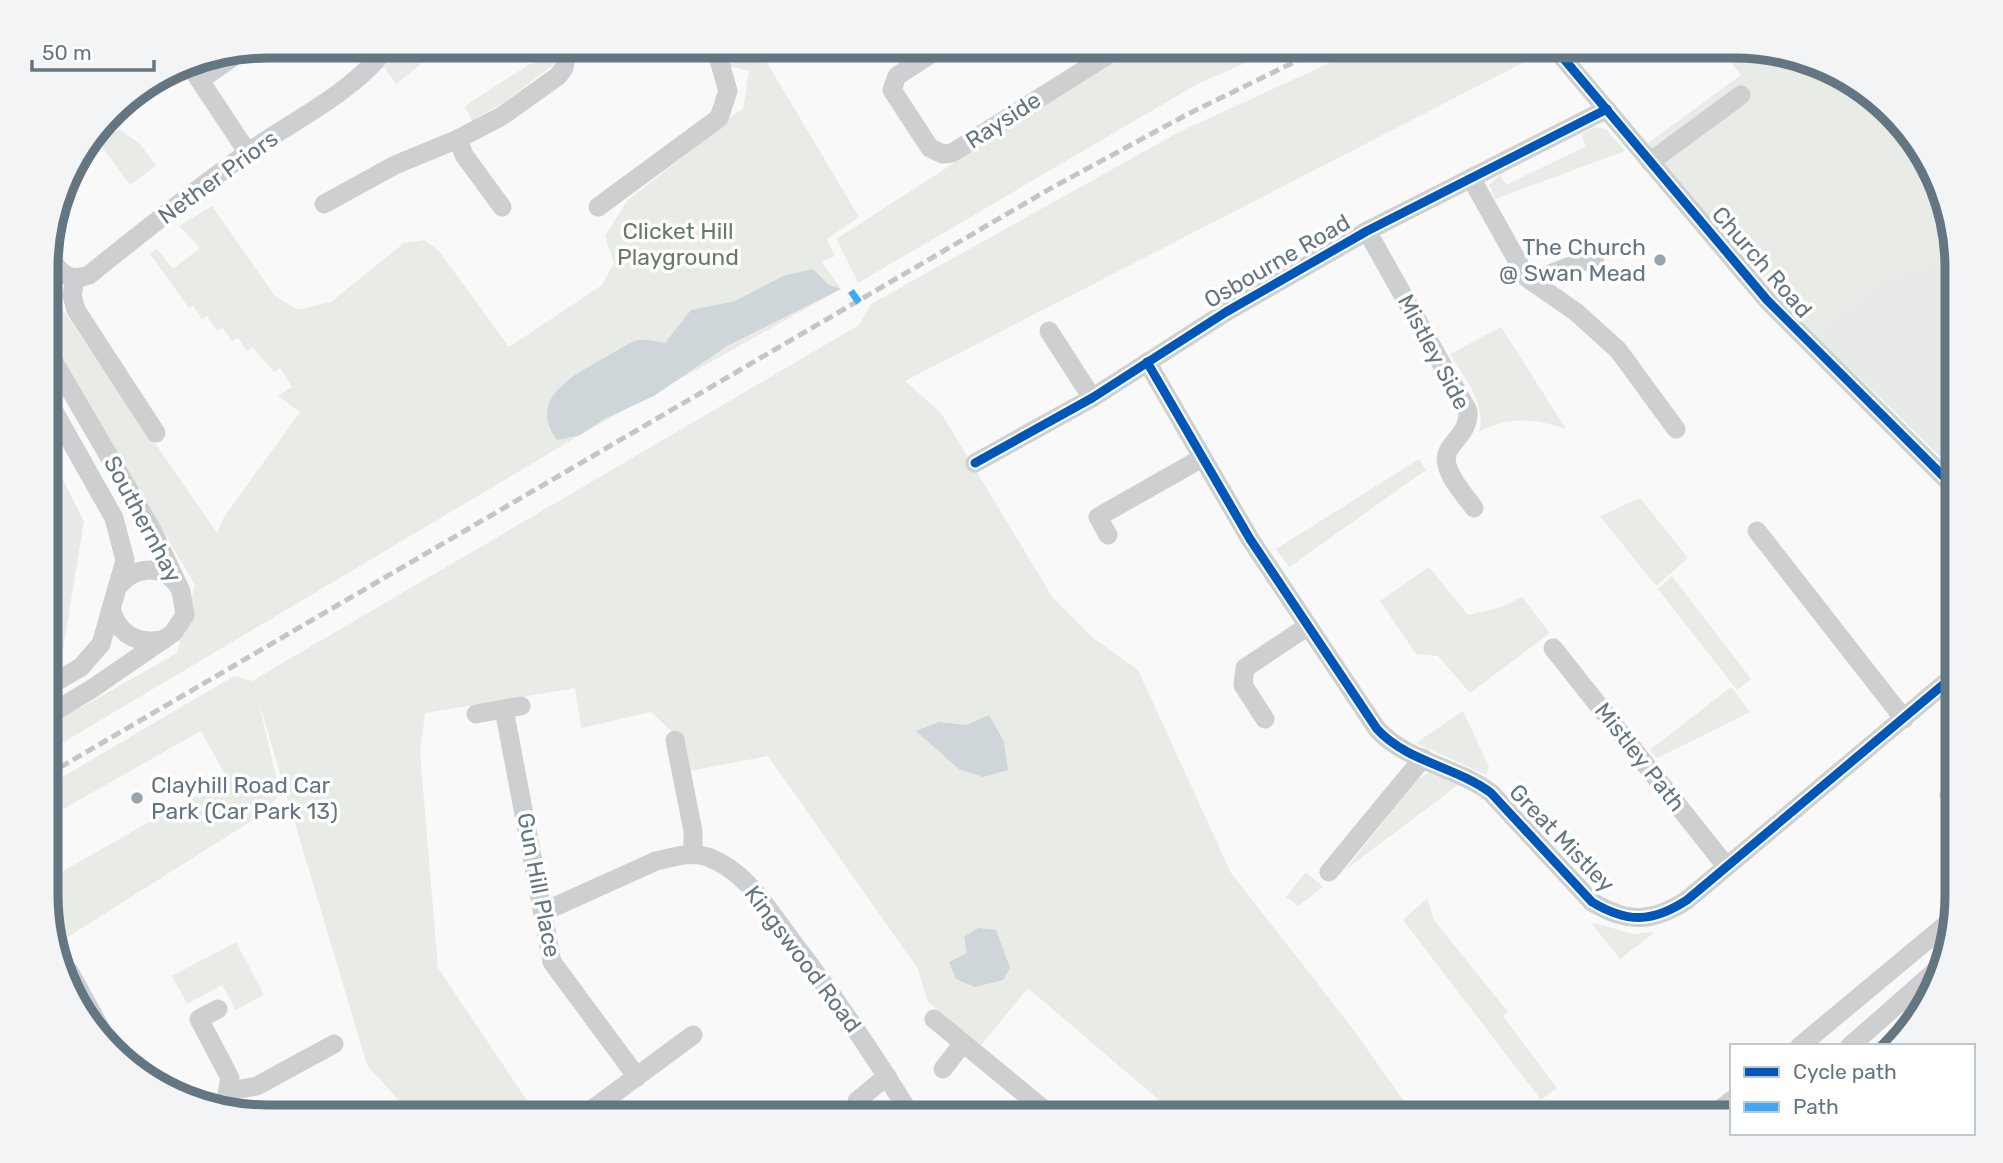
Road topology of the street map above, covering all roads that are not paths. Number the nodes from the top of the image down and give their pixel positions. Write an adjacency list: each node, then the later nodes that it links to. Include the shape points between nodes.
1 (377, 58): 13 (street, Nether Priors, via 345,87)
2 (566, 58): 12 (street, via 558,76 502,116)
3 (718, 58): 18 (street, via 728,91 719,118)
4 (926, 58): 5 (street, Rayside, via 892,83 892,90 930,148 943,154 952,153)
5 (1103, 58)
6 (1563, 58): 11 (street, Church Road)
7 (226, 62): 9 (street)
8 (194, 71): 9 (street)
9 (200, 80): 13 (street)
10 (1741, 95): 14 (street)
11 (1607, 108): 14 (street, Church Road); 15 (street, Osbourne Road)
12 (458, 139): 16 (street, via 395,165); 17 (street, via 464,155)
13 (248, 153): 22 (street, Nether Priors, via 89,275)
14 (1650, 162): 33 (street, Church Road, via 1767,300)
15 (1471, 178): 19 (street, Osbourne Road); 23 (street)
16 (324, 204)
17 (502, 207)
18 (598, 207)
19 (1367, 231): 25 (street, Osbourne Road); 34 (street, Mistley Side, via 1468,411 1467,429 1448,450 1446,459 1452,477)
20 (1595, 257): 23 (street)
21 (58, 268): 22 (street)
22 (75, 280): 30 (street, via 76,310)
23 (1531, 281): 29 (street, via 1618,350)
24 (1049, 331): 27 (street)
25 (1147, 362): 27 (street, Osbourne Road); 31 (street, Great Mistley)
26 (58, 369): 38 (street, Southernhay, via 152,530)
27 (1093, 398): 32 (street, Osbourne Road)
28 (58, 419): 37 (street, Southernhay, via 114,518 125,561)
29 (1676, 429)
30 (156, 433)
31 (1202, 458): 36 (street, via 1098,517); 40 (street, Great Mistley)
32 (975, 463)
33 (1945, 478)
34 (1474, 508)
35 (1757, 531): 48 (street)
36 (1108, 535)
37 (117, 588): 38 (street, via 132,573 155,570 173,579); 39 (street, Southernhay)
38 (181, 591): 41 (street, Southernhay, via 185,615 173,634)
39 (111, 609): 41 (street, via 128,636); 43 (street, Southernhay, via 93,655)
40 (1308, 626): 47 (street, via 1245,668 1243,685); 50 (street, Great Mistley, via 1377,729 1395,745)
41 (163, 640): 45 (street, Southernhay)
42 (1553, 648): 52 (street, Mistley Path)
43 (58, 681)
44 (1945, 689): 48 (street, Great Mistley)
45 (58, 710)
46 (476, 714): 54 (street, Gun Hill Place, via 513,707)
47 (1265, 719)
48 (1903, 719): 52 (street, Great Mistley)
49 (675, 740): 51 (street)
50 (1423, 758): 52 (street, Great Mistley, via 1491,793 1592,902 1612,914 1651,917 1671,911); 53 (street)
51 (693, 854): 54 (street, via 656,861); 65 (street, Kingswood Road, via 727,866 754,891 848,1014)
52 (1726, 866)
53 (1329, 872)
54 (543, 912): 66 (street, Gun Hill Place, via 558,974)
55 (1942, 929): 62 (street)
56 (1927, 980): 63 (street)
57 (218, 1009): 67 (street, via 200,1019 228,1073)
58 (934, 1019): 61 (street)
59 (693, 1035): 66 (street)
60 (334, 1044): 67 (street)
61 (963, 1044): 64 (street); 71 (street)
62 (1802, 1044)
63 (1852, 1044)
64 (943, 1069)
65 (887, 1076): 68 (street); 70 (street, Kingswood Road)
66 (637, 1077): 69 (street)
67 (228, 1098)
68 (857, 1101)
69 (598, 1105)
70 (905, 1105)
71 (1038, 1105)

